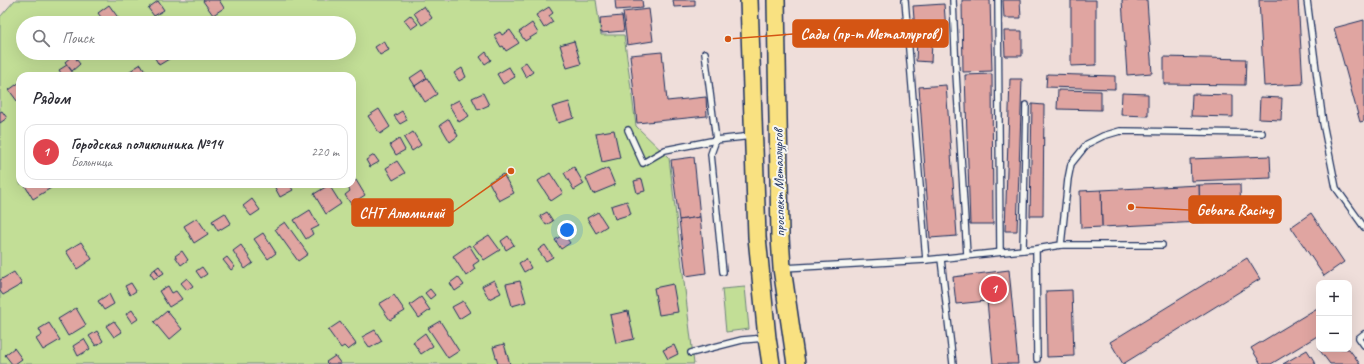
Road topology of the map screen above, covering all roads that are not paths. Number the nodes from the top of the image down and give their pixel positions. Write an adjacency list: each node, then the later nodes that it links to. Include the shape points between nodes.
1 (749, 0): 11 (main road, проспект Металлургов)
2 (776, 0): 22 (main road, проспект Металлургов)
3 (905, 0): 21 (lane)
4 (953, 0): 19 (lane)
5 (998, 0): 18 (lane)
6 (1307, 0): 13 (lane, via 1323,123 1336,188)
7 (705, 53): 12 (lane)
8 (1026, 105): 17 (lane)
9 (628, 130): 12 (lane, via 643,163 665,150)
10 (1262, 132): 14 (lane, via 1120,131 1087,144 1072,164 1068,179)
11 (754, 136): 12 (lane); 25 (main road, проспект Металлургов, via 757,237)
12 (716, 140): 23 (lane, via 711,154)
13 (1364, 227)
14 (1061, 245): 15 (lane); 16 (lane)
15 (1162, 245)
16 (1036, 249): 17 (lane); 28 (lane)
17 (1022, 250): 18 (lane)
18 (1000, 252): 19 (lane)
19 (967, 255): 20 (lane)
20 (941, 259): 21 (lane); 31 (lane)
21 (926, 260): 22 (lane)
22 (782, 268): 30 (main road, проспект Металлургов)
23 (723, 272)
24 (1364, 334): 26 (lane, via 1359,338)
25 (767, 338): 27 (lane, via 742,340); 29 (main road, проспект Металлургов)
26 (1364, 345)
27 (691, 353)
28 (1037, 359)
29 (771, 364)
30 (796, 364)
31 (953, 364)

